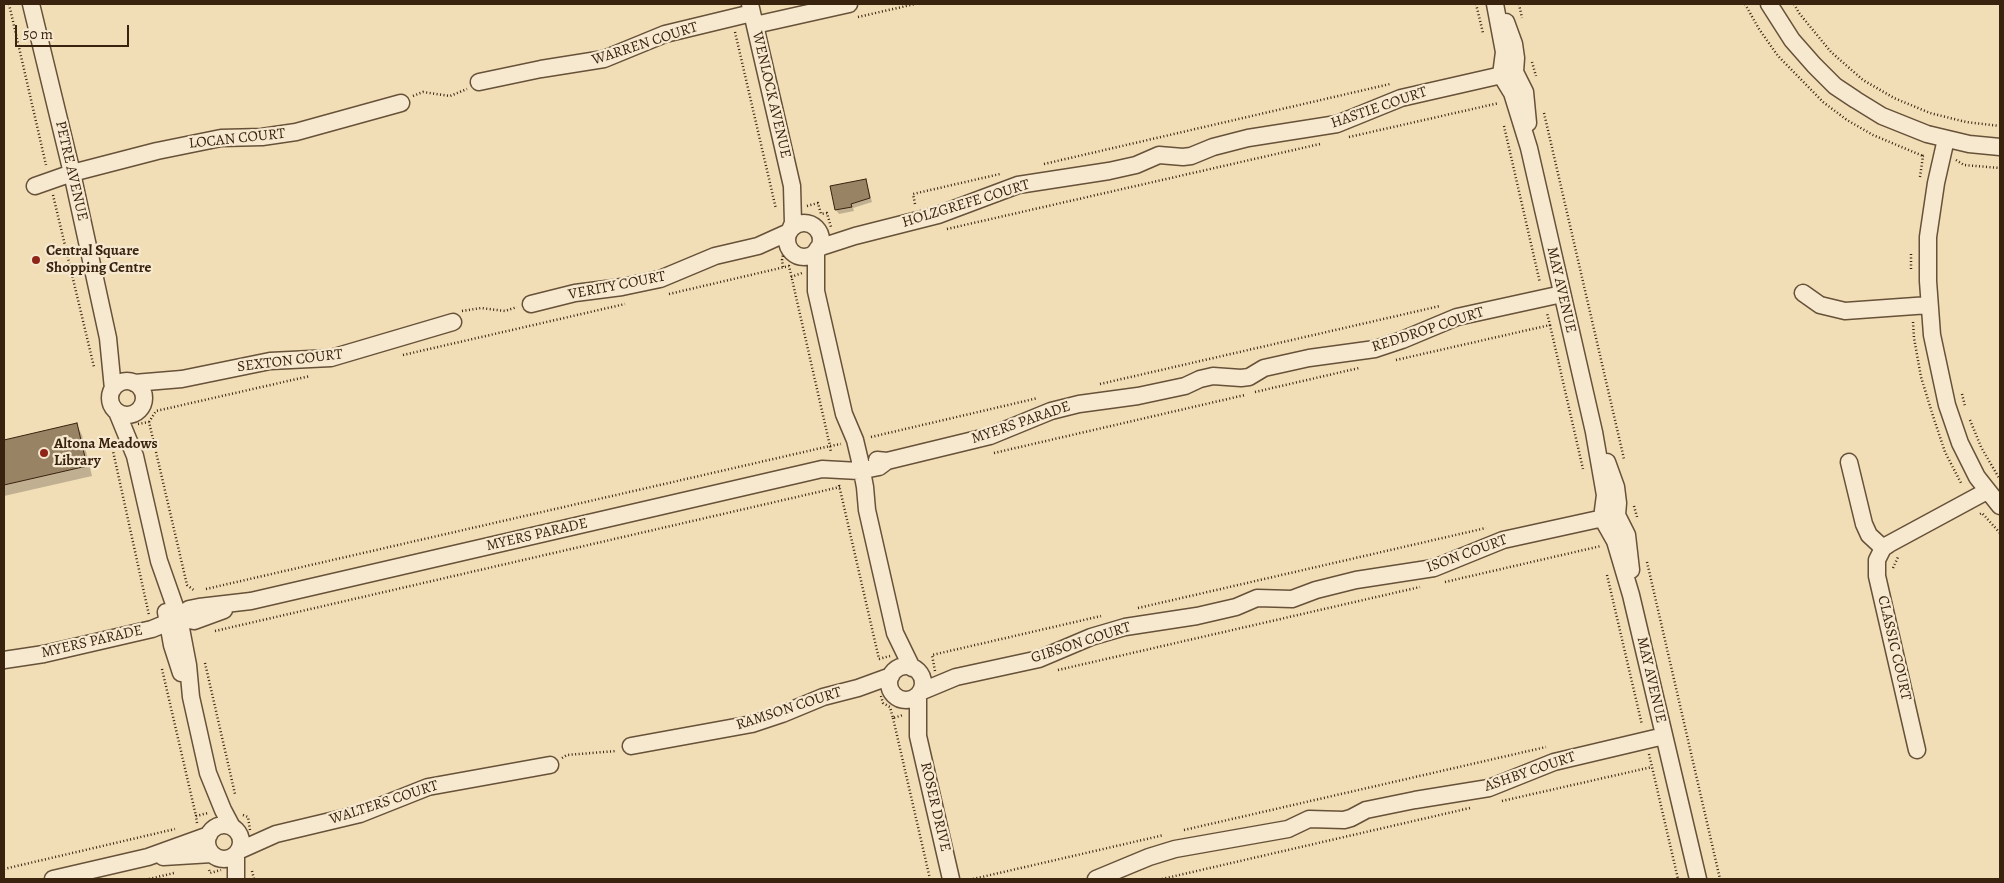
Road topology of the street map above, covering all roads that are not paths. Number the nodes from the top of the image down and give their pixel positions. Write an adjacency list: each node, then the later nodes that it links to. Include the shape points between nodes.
1 (31, 4): 12 (street, PETRE AVENUE)
2 (849, 4): 5 (street, WARREN COURT)
3 (1497, 4): 6 (street)
4 (1769, 4): 9 (street, via 1792,40 1835,86 1882,116)
5 (752, 14): 7 (street, WARREN COURT, via 665,34 604,59); 14 (street, WENLOCK AVENUE)
6 (1508, 74): 11 (street, HASTIE COURT, via 1401,98 1338,124 1248,138 1213,146 1191,156 1159,155); 23 (street, MAY AVENUE, via 1529,148)
7 (479, 82)
8 (401, 103): 12 (street, LOCAN COURT, via 296,132 221,138)
9 (1946, 139): 10 (street); 25 (street, via 1928,237)
10 (2000, 147)
11 (1136, 165): 17 (street, HOLZGREFE COURT, via 1018,185 938,215)
12 (72, 173): 13 (street, LOCAN COURT); 27 (street, PETRE AVENUE)
13 (42, 183)
14 (792, 186): 15 (street, WENLOCK AVENUE); 16 (street, WENLOCK AVENUE)
15 (814, 227): 16 (street, via 801,223); 17 (street, HOLZGREFE COURT); 19 (street, via 821,239)
16 (790, 231): 18 (street, VERITY COURT); 20 (street, via 788,243)
17 (855, 236): 19 (street, HOLZGREFE COURT)
18 (758, 246): 20 (street, VERITY COURT, via 784,248); 24 (street, VERITY COURT, via 715,256 660,279)
19 (817, 250): 20 (street, via 805,256); 21 (street)
20 (795, 253): 21 (street)
21 (816, 291): 36 (street, via 844,414 855,440)
22 (1803, 293): 25 (street, via 1820,305 1845,311)
23 (1562, 294): 30 (street, REDDROP COURT, via 1457,317 1375,348 1264,368 1249,377 1213,376); 39 (street, MAY AVENUE, via 1594,432 1618,496)
24 (531, 304)
25 (1929, 305): 37 (street, via 1935,356 1947,405 1966,456)
26 (454, 322): 28 (street, SEXTON COURT, via 331,358 252,363)
27 (108, 338): 29 (street, PETRE AVENUE); 31 (street, PETRE AVENUE)
28 (182, 379): 29 (street, SEXTON COURT); 33 (street, SEXTON COURT, via 154,394)
29 (133, 383): 31 (street, via 119,383); 33 (street, via 139,386 144,396)
30 (1185, 386): 36 (street, MYERS PARADE, via 1064,408 990,436 887,461)
31 (113, 389): 32 (street, via 110,401)
32 (117, 412): 33 (street); 34 (street)
33 (141, 416): 34 (street)
34 (135, 456): 42 (street)
35 (1849, 462): 40 (street, via 1864,524 1869,535)
36 (845, 466): 42 (street, MYERS PARADE, via 251,601 194,621); 43 (street, via 865,488)
37 (1987, 491): 38 (street); 40 (street)
38 (2000, 506)
39 (1609, 516): 41 (street, ISON COURT, via 1503,540 1434,568 1356,580 1292,599 1257,598); 52 (street, MAY AVENUE, via 1627,535 1632,594)
40 (1883, 548): 54 (street, CLASSIC COURT, via 1877,560 1877,576)
41 (1236, 607): 47 (street, GIBSON COURT, via 1125,626 1039,658)
42 (173, 621): 44 (street, MYERS PARADE, via 85,646); 56 (street, via 188,665 191,697)
43 (895, 633): 45 (street); 46 (street)
44 (4, 660)
45 (915, 671): 46 (street, via 898,668); 47 (street, GIBSON COURT, via 937,677); 49 (street, via 922,683)
46 (891, 675): 48 (street, RAMSON COURT); 50 (street, via 889,686)
47 (956, 677): 49 (street, GIBSON COURT)
48 (858, 688): 50 (street, RAMSON COURT, via 887,692); 53 (street, RAMSON COURT, via 823,696 752,724)
49 (919, 693): 50 (street, via 911,699); 51 (street, ROSER DRIVE)
50 (896, 697): 51 (street, ROSER DRIVE)
51 (918, 736): 62 (street, ROSER DRIVE)
52 (1664, 736): 63 (street, ASHBY COURT, via 1644,733 1554,762 1489,788 1366,810 1344,820 1308,819 1288,829 1174,849); 64 (street, MAY AVENUE)
53 (631, 746)
54 (1917, 750)
55 (550, 765): 58 (street, WALTERS COURT, via 428,787 360,814)
56 (217, 811): 57 (street); 60 (street)
57 (240, 831): 58 (street, WALTERS COURT); 59 (street); 60 (street, WALTERS COURT, via 222,825 213,829)
58 (276, 834): 59 (street, WALTERS COURT)
59 (237, 852): 60 (street); 60 (street, WALTERS COURT, via 229,858)
60 (211, 857): 61 (street, via 148,857)
61 (53, 879)
62 (951, 879)
63 (1096, 879)
64 (1698, 879)

